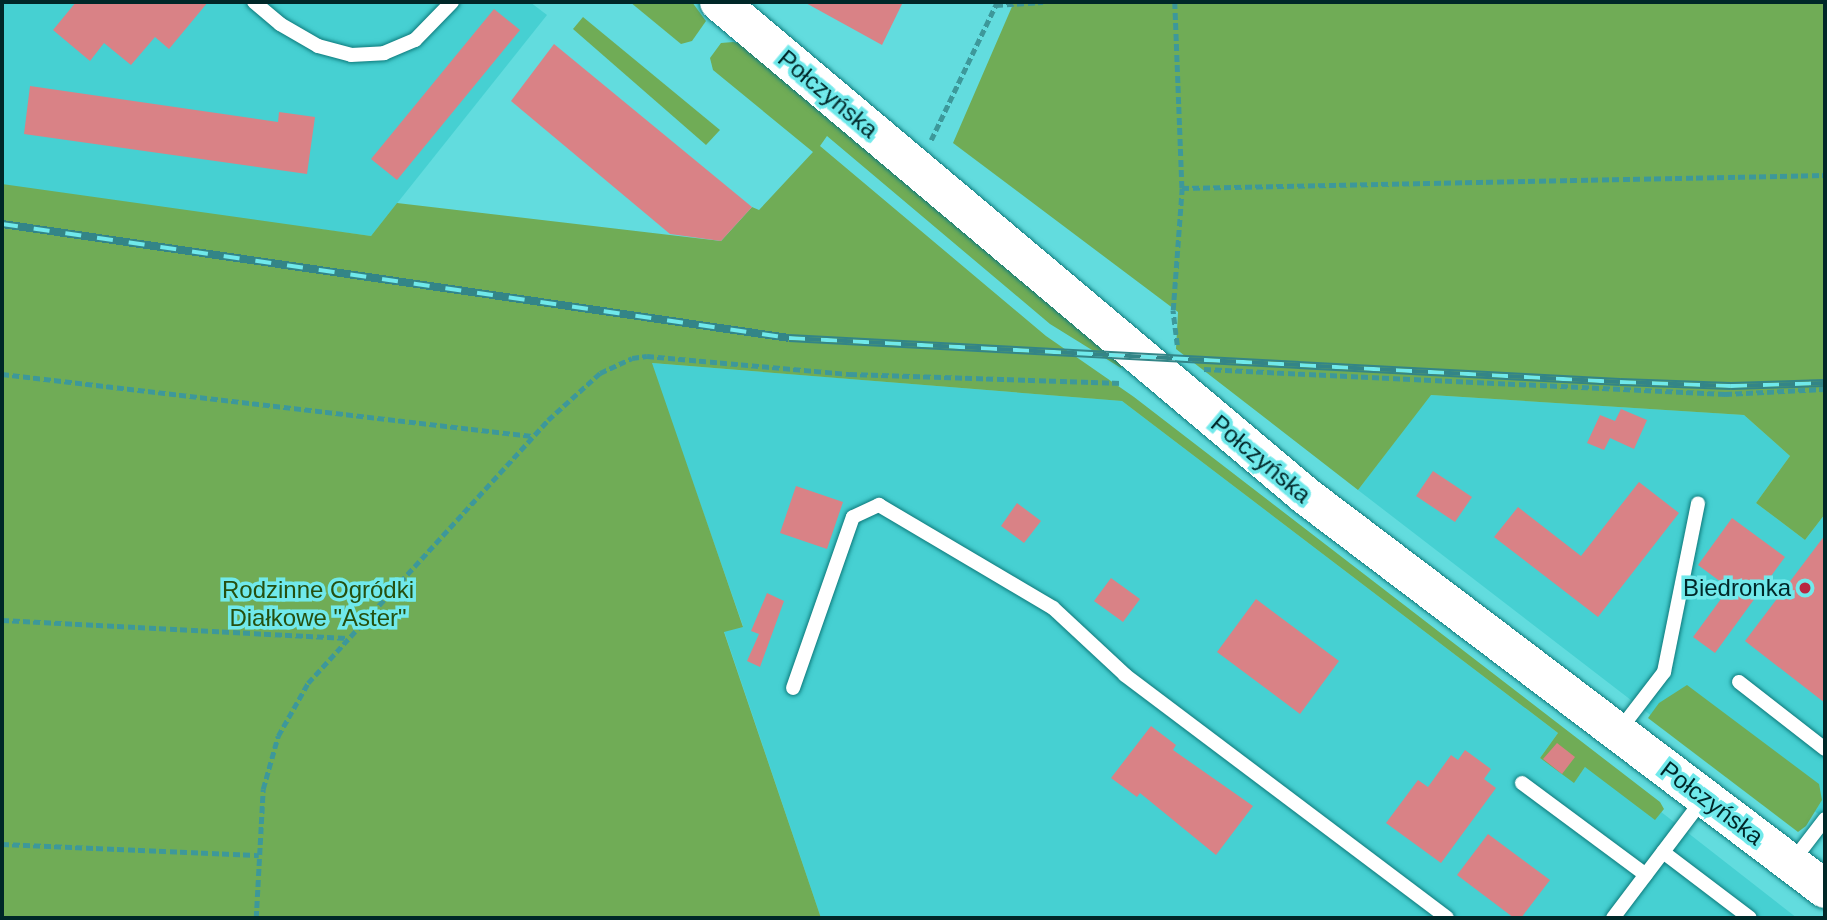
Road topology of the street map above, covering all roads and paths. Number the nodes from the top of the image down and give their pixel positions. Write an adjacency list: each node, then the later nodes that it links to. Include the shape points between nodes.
1 (254, 2): 2 (lane, via 318,46 351,55 384,53 415,40)
2 (452, 2)
3 (719, 2): 21 (street, Połczyńska, via 1297,489)
4 (1043, 2): 6 (path)
5 (1175, 2): 9 (path)
6 (997, 3): 7 (path)
7 (927, 149)
8 (1825, 175): 9 (path)
9 (1182, 188): 10 (path, via 1173,310)
10 (1177, 348)
11 (1190, 370): 14 (path, via 1725,394)
12 (2, 374): 15 (path)
13 (1130, 382): 15 (path, via 1106,386 850,374 639,357 600,373)
14 (1825, 390)
15 (533, 436): 18 (path)
16 (1698, 503): 21 (lane, via 1664,672)
17 (2, 620): 18 (path)
18 (348, 638): 28 (path, via 308,683 278,736 263,789)
19 (1739, 682): 22 (lane)
20 (793, 688): 33 (lane, via 853,517 879,505 1053,608 1125,675)
21 (1618, 733): 24 (street, Połczyńska)
22 (1825, 749)
23 (1522, 783): 30 (lane)
24 (1704, 797): 27 (lane); 29 (street, Połczyńska)
25 (1825, 818): 29 (lane)
26 (2, 844): 28 (path)
27 (1664, 852): 30 (lane); 35 (lane)
28 (260, 855): 32 (path)
29 (1791, 863): 31 (street, Połczyńska)
30 (1646, 875): 34 (lane)
31 (1825, 889)
32 (256, 918)
33 (1447, 918)
34 (1613, 918)
35 (1750, 918)

